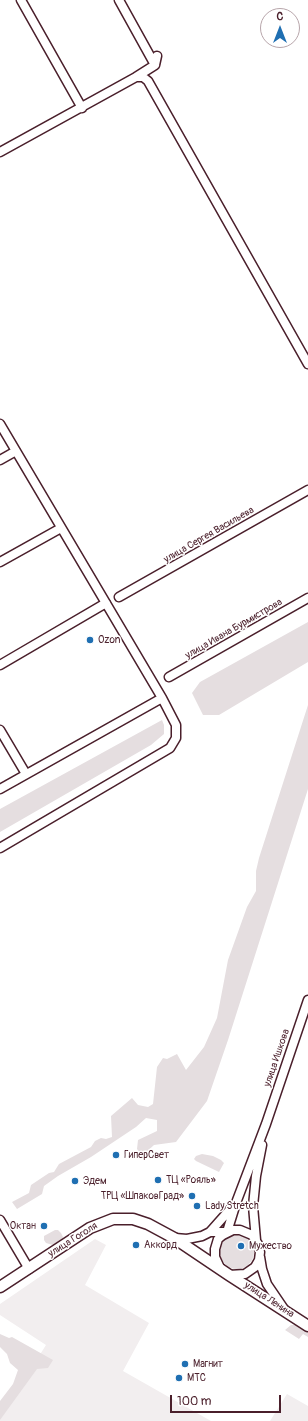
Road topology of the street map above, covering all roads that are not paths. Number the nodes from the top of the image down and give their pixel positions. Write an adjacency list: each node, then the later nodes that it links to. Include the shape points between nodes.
1 (21, 0): 6 (street)
2 (119, 0): 4 (street)
3 (157, 56): 4 (street)
4 (155, 64): 5 (street)
5 (136, 77): 6 (street); 8 (street, via 143,77 148,81)
6 (82, 108): 7 (street)
7 (1, 150)
8 (308, 364)
9 (0, 424): 10 (street)
10 (16, 451): 11 (street); 13 (street)
11 (0, 460)
12 (308, 490): 15 (street, улица Сергея Васильева)
13 (62, 528): 14 (street); 17 (street)
14 (0, 562)
15 (120, 597)
16 (308, 598): 19 (street, улица Ивана Бурмистрова)
17 (106, 603): 18 (street); 20 (street)
18 (0, 664)
19 (169, 677)
20 (162, 698): 22 (street); 24 (street, via 176,725 176,738 170,748)
21 (0, 730): 22 (street)
22 (26, 774): 23 (street)
23 (0, 788)
24 (0, 848)
25 (308, 1000): 26 (street, улица Ишкова)
26 (266, 1124): 27 (street, улица Ишкова); 32 (street, улица Ишкова, via 253,1206)
27 (236, 1203): 29 (street, улица Гоголя); 30 (street, улица Ишкова)
28 (0, 1220): 34 (street)
29 (210, 1232): 30 (street); 31 (street, улица Гоголя, via 188,1240)
30 (227, 1232): 32 (street, via 240,1230 252,1235); 35 (street, via 218,1240 214,1250 215,1258)
31 (174, 1238): 34 (main road, улица Гоголя, via 141,1221 113,1219 90,1228); 35 (main road, улица Гоголя)
32 (256, 1240): 33 (street)
33 (260, 1257): 35 (street, via 250,1272 242,1275); 37 (street, via 266,1284)
34 (29, 1269): 36 (main road, улица Гоголя)
35 (225, 1272): 37 (main road, улица Ленина)
36 (0, 1287)
37 (287, 1312): 38 (main road, улица Ленина)
38 (308, 1326)

